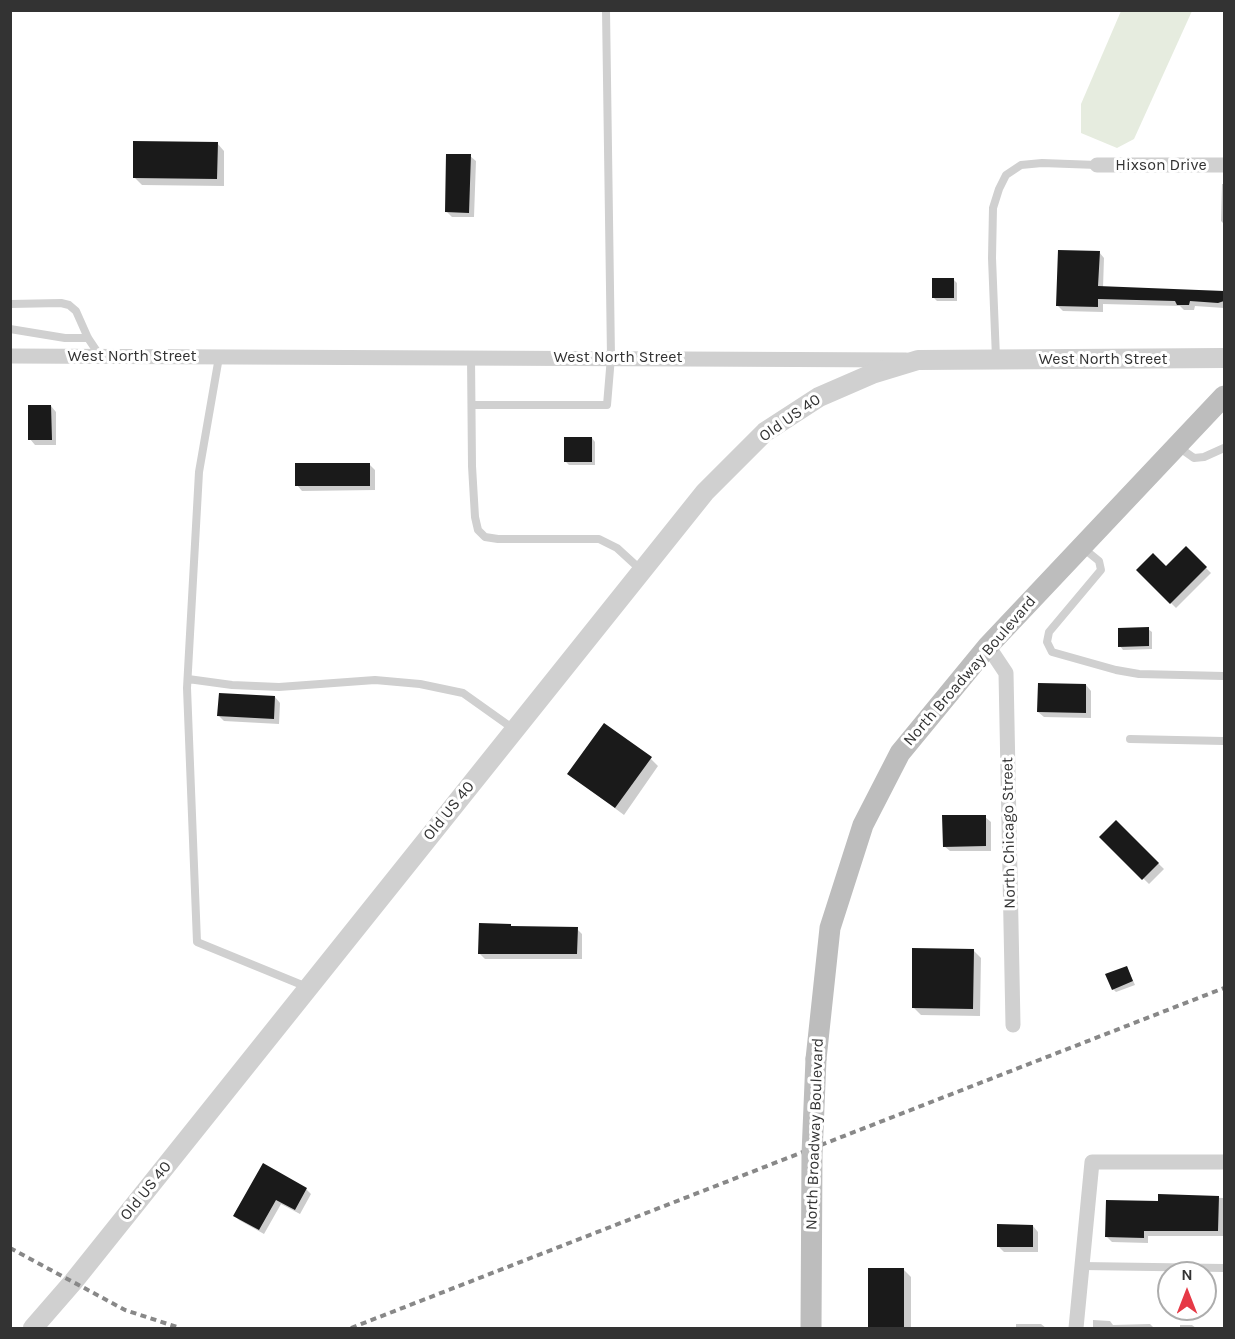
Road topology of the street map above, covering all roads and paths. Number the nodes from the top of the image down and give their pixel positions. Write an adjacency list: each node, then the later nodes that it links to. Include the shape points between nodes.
1 (606, 10): 11 (lane)
2 (1096, 165): 3 (street, Hixson Drive); 13 (lane, via 1021,165 1006,175 993,217)
3 (1224, 165)
4 (10, 304): 6 (lane, via 69,306 76,310)
5 (10, 329): 6 (lane)
6 (88, 338): 8 (lane)
7 (10, 356): 8 (street, West North Street)
8 (100, 356): 9 (street, West North Street)
9 (219, 357): 10 (street, West North Street); 23 (lane, via 198,472)
10 (471, 357): 11 (street, West North Street); 16 (lane)
11 (611, 357): 14 (street, West North Street); 16 (lane, via 607,405)
12 (1224, 358): 13 (street, West North Street)
13 (996, 359): 14 (street, West North Street)
14 (918, 360): 20 (street, Old US 40, via 819,397 765,432 705,492)
15 (1224, 396): 17 (main road, North Broadway Boulevard)
16 (472, 405): 20 (lane, via 475,517 478,530 485,537 599,540 617,548)
17 (1177, 446): 18 (lane, via 1194,458); 19 (main road, North Broadway Boulevard)
18 (1224, 448)
19 (1082, 547): 21 (main road, North Broadway Boulevard); 22 (lane, via 1099,561 1101,570 1048,632 1052,652 1139,674)
20 (642, 571): 24 (street, Old US 40)
21 (988, 646): 28 (street, North Chicago Street, via 1006,673); 32 (main road, North Broadway Boulevard, bridge, via 900,753 863,825 830,928 816,1059)
22 (1224, 676)
23 (188, 679): 24 (lane, via 279,687 375,680 420,684 463,693); 27 (lane, via 197,942)
24 (514, 730): 27 (street, Old US 40)
25 (1130, 739): 26 (lane)
26 (1224, 741)
27 (308, 988): 33 (street, Old US 40)
28 (1013, 1025)
29 (1224, 1162): 30 (street, via 1092,1162)
30 (1082, 1266): 31 (lane); 34 (street)
31 (1224, 1268)
32 (812, 1328)
33 (33, 1329)
34 (1076, 1329)

